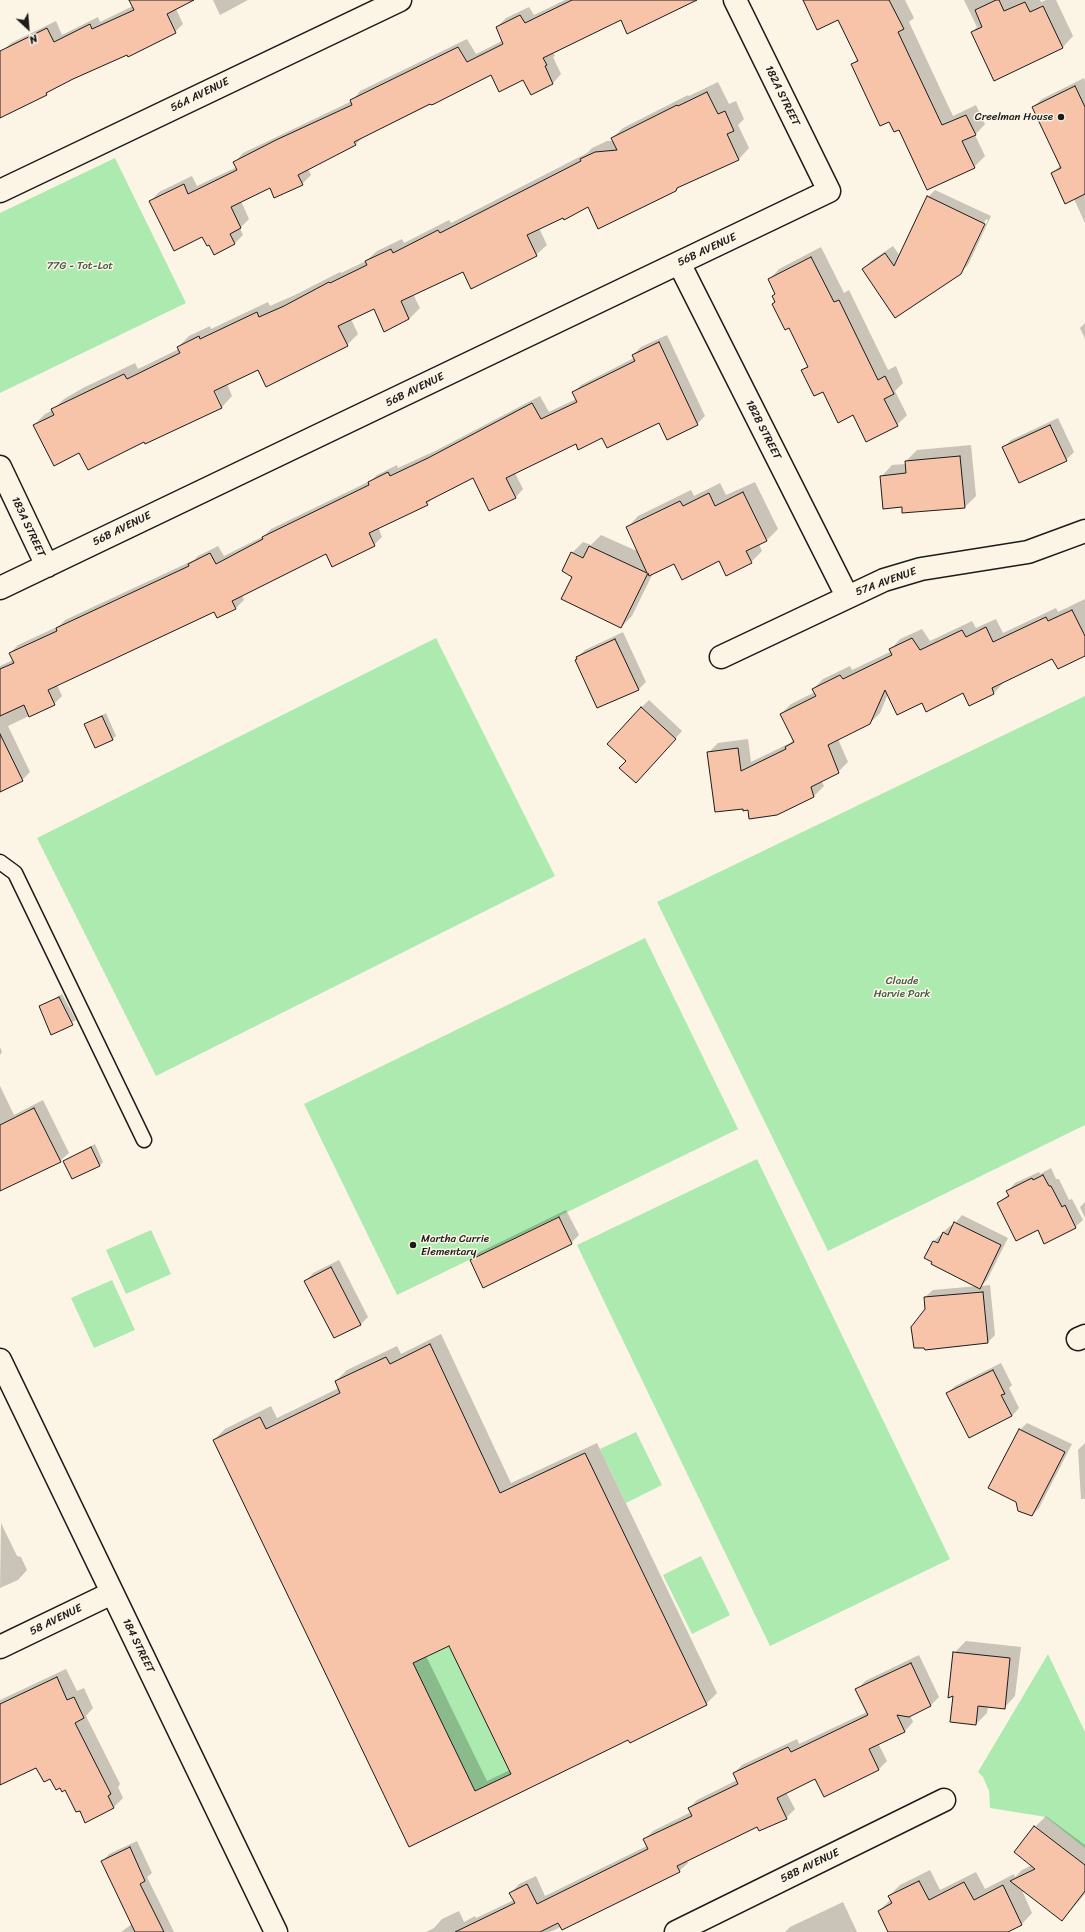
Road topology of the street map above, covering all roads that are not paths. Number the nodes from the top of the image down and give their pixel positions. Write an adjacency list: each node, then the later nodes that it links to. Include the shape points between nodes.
1 (400, 0): 3 (street, 56A AVENUE)
2 (735, 0): 4 (street, 182A STREET)
3 (0, 191)
4 (829, 191): 5 (street, 56B AVENUE)
5 (679, 263): 8 (street, 56B AVENUE); 10 (street, 182B STREET)
6 (0, 467): 8 (street, 183A STREET)
7 (1085, 531): 10 (street, 57A AVENUE, via 1028,552 921,569 884,580)
8 (47, 566): 9 (street, 56B AVENUE)
9 (0, 588)
10 (847, 596): 11 (street, 57A AVENUE)
11 (721, 657)
12 (0, 862): 13 (lane, via 15,873)
13 (144, 1140)
14 (0, 1360): 15 (street, 184 STREET)
15 (112, 1592): 16 (street, 58 AVENUE); 19 (street, 184 STREET)
16 (0, 1647)
17 (944, 1800): 18 (street, 58B AVENUE)
18 (703, 1926): 20 (street, 58B AVENUE)
19 (276, 1932)
20 (676, 1932)

